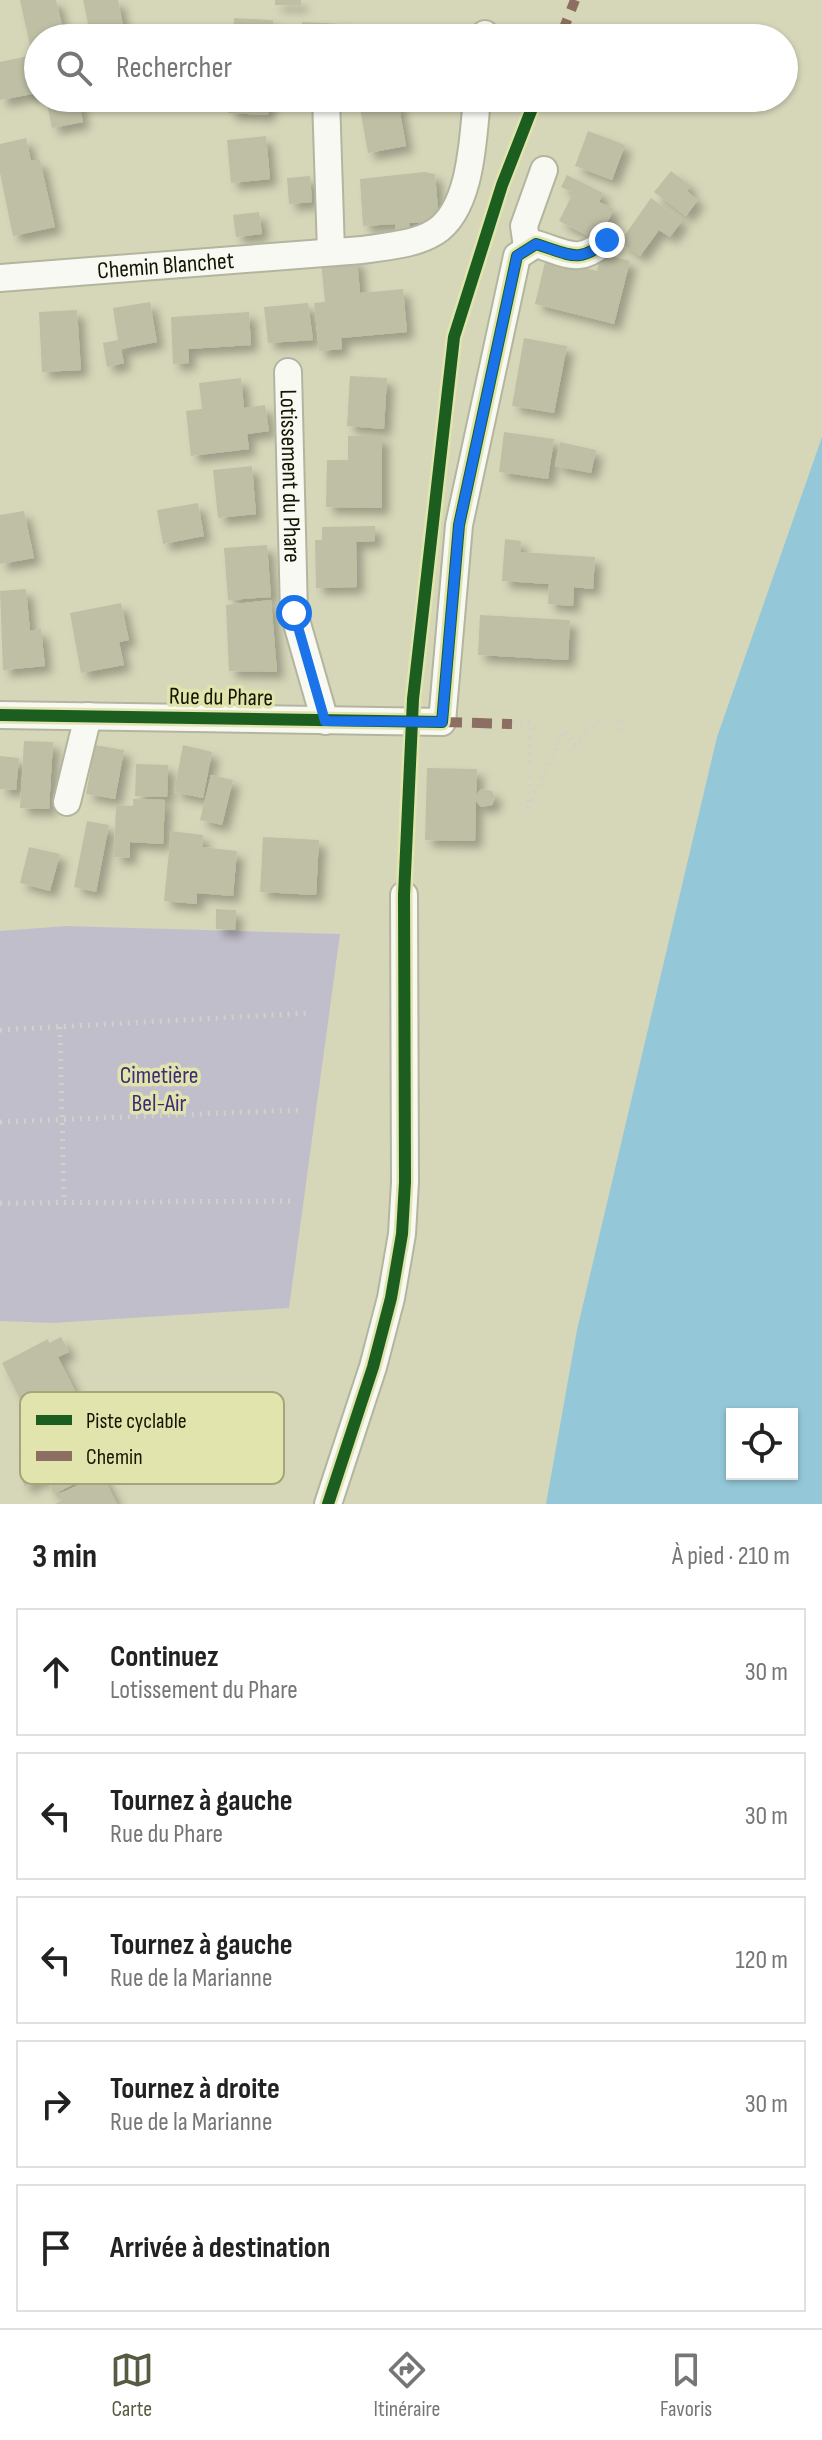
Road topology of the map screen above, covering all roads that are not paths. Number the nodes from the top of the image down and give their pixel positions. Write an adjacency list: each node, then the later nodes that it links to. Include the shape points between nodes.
1 (326, 112): 6 (street)
2 (475, 112): 6 (street, Chemin Blanchet, via 468,174 447,222 411,243)
3 (544, 170): 5 (street, via 524,226)
4 (607, 240): 5 (street, via 580,257 536,244)
5 (527, 247): 11 (street, Rue du Phare, via 517,256 459,525 442,722)
6 (331, 252): 7 (street, Chemin Blanchet)
7 (0, 278)
8 (288, 372): 11 (street, Lotissement du Phare, via 294,613)
9 (0, 715): 10 (street, Rue du Phare)
10 (88, 716): 11 (street, Rue du Phare); 12 (street)
11 (325, 721)
12 (67, 802)
13 (404, 895): 14 (street, via 402,1234 373,1367)
14 (328, 1504)

